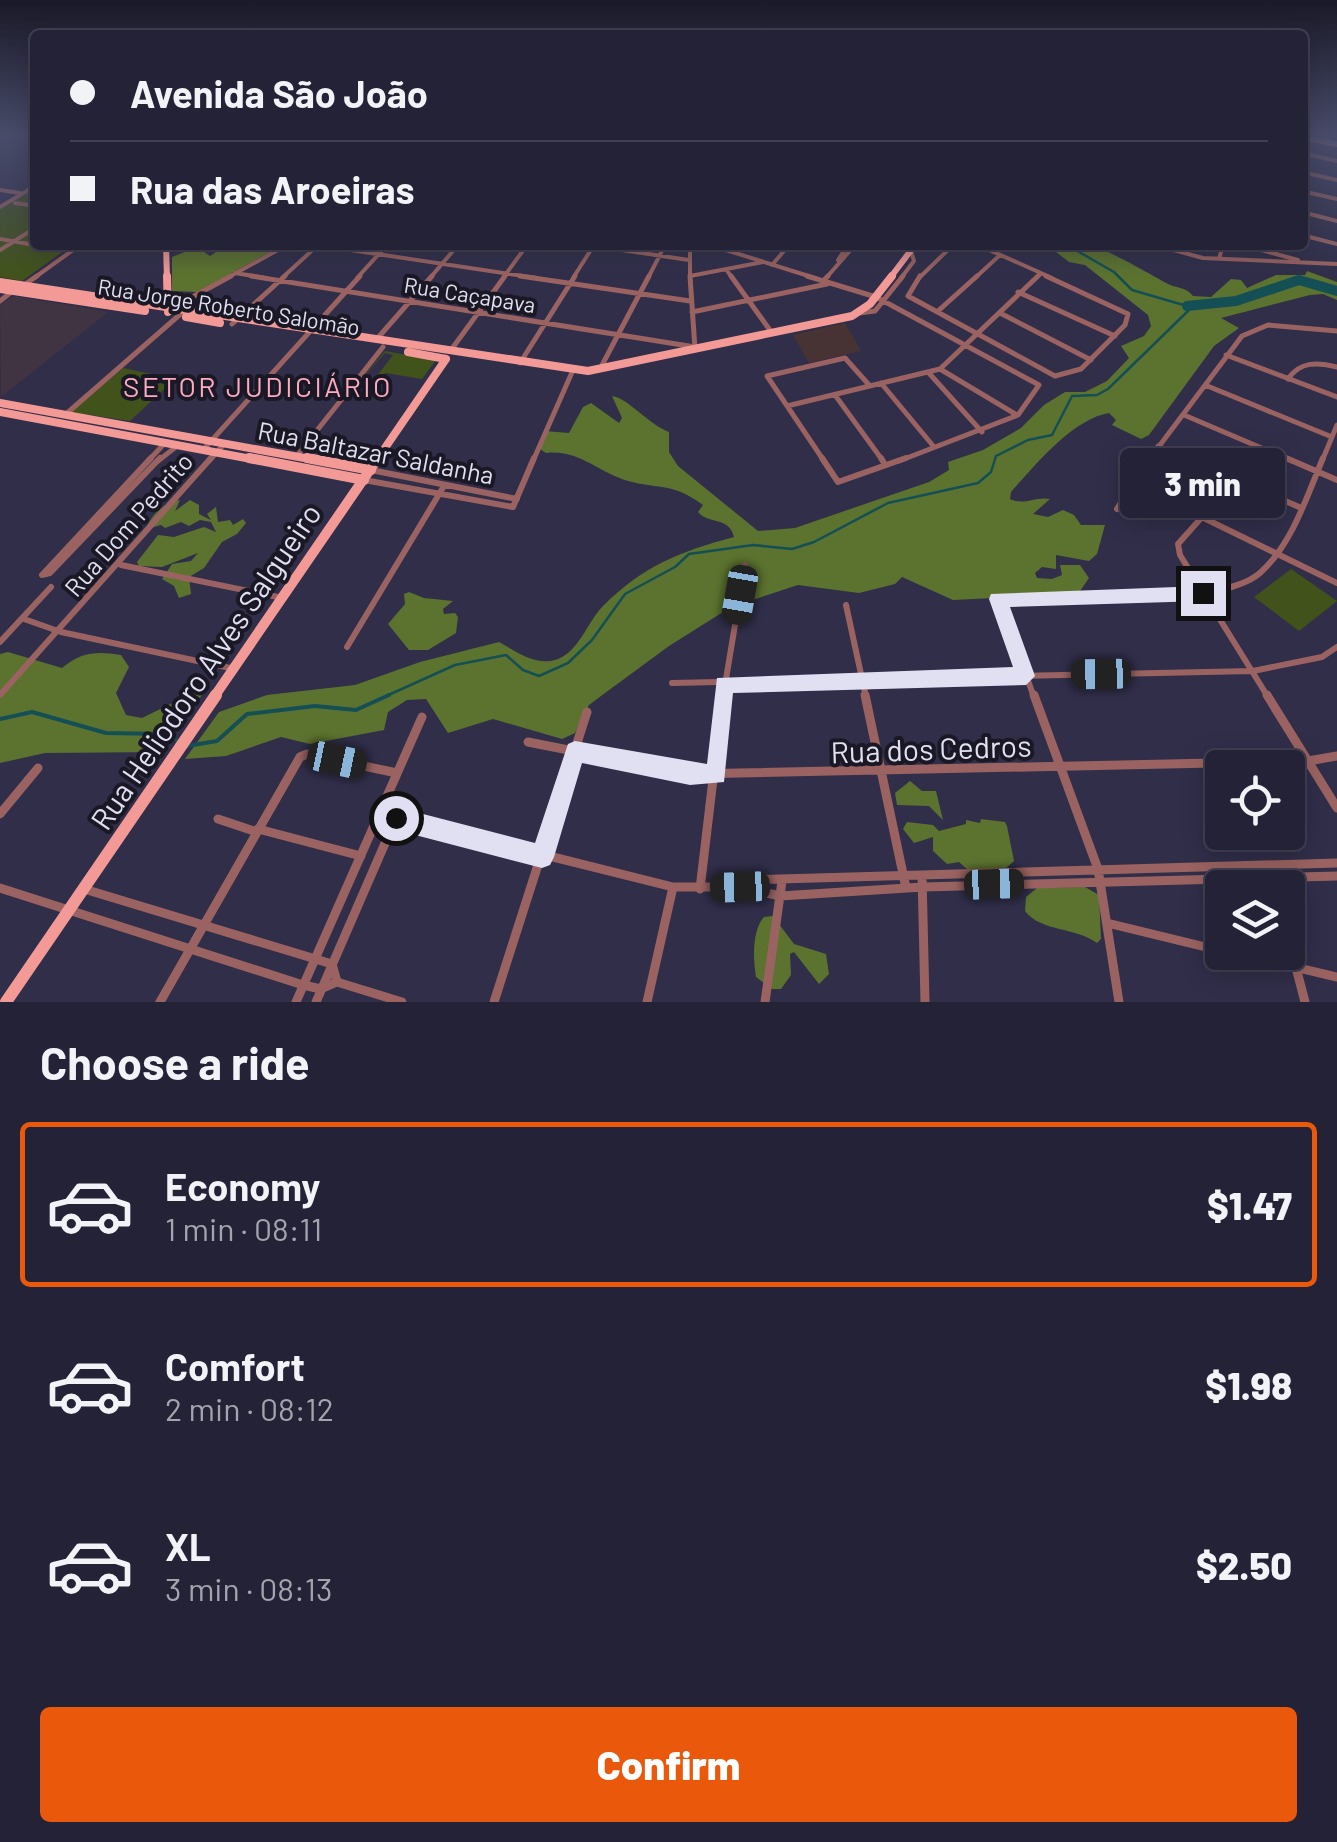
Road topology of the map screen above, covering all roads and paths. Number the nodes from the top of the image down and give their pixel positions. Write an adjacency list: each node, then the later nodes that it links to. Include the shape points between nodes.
1 (30, 189): 8 (street)
2 (0, 190): 4 (street)
3 (1308, 192): 5 (street)
4 (21, 193)
5 (1337, 199)
6 (15, 203): 7 (street)
7 (30, 205)
8 (0, 207)
9 (1308, 214): 10 (street)
10 (1337, 221)
11 (30, 231): 14 (street)
12 (1308, 237): 16 (street)
13 (0, 239): 14 (street)
14 (13, 242): 15 (street); 17 (street)
15 (30, 244)
16 (1337, 245)
17 (0, 250)
18 (73, 250): 58 (street)
19 (165, 250): 69 (main road)
20 (277, 250): 50 (street)
21 (312, 250): 54 (street)
22 (351, 250): 39 (street)
23 (382, 250): 39 (street)
24 (454, 250): 45 (street)
25 (524, 250): 51 (street, Rua Heliodoro Alves Salgueiro)
26 (589, 250): 56 (street)
27 (625, 250): 40 (street)
28 (662, 250): 40 (street)
29 (690, 250): 43 (street)
30 (734, 250): 44 (street)
31 (785, 250): 47 (street)
32 (848, 250): 55 (street)
33 (912, 250): 63 (main road, Rua Jorge Roberto Salomão)
34 (947, 250): 68 (street, via 924,268 908,296)
35 (989, 250): 41 (street)
36 (1170, 250): 42 (street)
37 (1222, 250): 42 (street)
38 (1262, 250): 46 (street)
39 (378, 254): 45 (street); 60 (street)
40 (658, 255): 43 (street); 62 (street)
41 (1000, 255): 52 (street); 68 (street)
42 (1219, 259): 46 (street)
43 (689, 260): 53 (street)
44 (764, 262): 47 (street); 49 (street)
45 (442, 263): 51 (street); 66 (street)
46 (1308, 263): 48 (street)
47 (772, 264): 55 (street)
48 (1337, 264)
49 (726, 269): 53 (street); 67 (street)
50 (236, 273): 54 (street, Rua Caçapava); 69 (street)
51 (508, 273): 56 (street); 71 (street, Rua Heliodoro Alves Salgueiro)
52 (1041, 273): 61 (street); 81 (street, via 1128,314)
53 (690, 276): 65 (street)
54 (278, 280): 60 (street, Rua Caçapava); 74 (street)
55 (828, 281): 63 (street); 67 (street)
56 (570, 283): 62 (street); 75 (street)
57 (0, 285): 58 (main road, Rua Jorge Roberto Salomão); 59 (main road, Rua Jorge Roberto Salomão)
58 (24, 285): 59 (street); 69 (main road, Rua Jorge Roberto Salomão)
59 (14, 291): 64 (street); 69 (main road, Rua Jorge Roberto Salomão)
60 (342, 291): 66 (street, Rua Caçapava); 77 (street)
61 (1018, 292): 72 (street); 81 (street)
62 (638, 294): 65 (street); 80 (street)
63 (880, 299): 78 (main road, Rua Jorge Roberto Salomão, via 859,312); 83 (street)
64 (0, 301)
65 (690, 301): 70 (street)
66 (409, 302): 71 (street, Rua Caçapava); 82 (street)
67 (749, 302): 70 (street); 78 (street)
68 (938, 311): 79 (street)
69 (168, 312): 73 (main road, Rua Jorge Roberto Salomão)
70 (692, 312): 84 (street)
71 (478, 313): 75 (street, Rua Caçapava); 85 (street, Rua Heliodoro Alves Salgueiro)
72 (1000, 313): 79 (street); 87 (street)
73 (182, 314): 74 (main road, Rua Jorge Roberto Salomão); 104 (street)
74 (234, 322): 77 (main road, Rua Jorge Roberto Salomão)
75 (545, 324): 80 (street, Rua Caçapava); 88 (street)
76 (1337, 331): 86 (street, via 1268,324 1242,336)
77 (307, 333): 82 (main road, Rua Jorge Roberto Salomão); 111 (street)
78 (773, 334): 84 (main road, Rua Jorge Roberto Salomão)
79 (976, 334): 83 (street); 87 (street, via 1054,376)
80 (617, 336): 84 (street, Rua Caçapava); 92 (street)
81 (1115, 336): 87 (street)
82 (379, 344): 85 (main road, Rua Jorge Roberto Salomão); 119 (street)
83 (964, 345): 90 (street); 105 (street, via 1039,385)
84 (695, 348): 92 (main road, Rua Jorge Roberto Salomão)
85 (449, 355): 88 (main road, Rua Jorge Roberto Salomão); 122 (main road, Rua Heliodoro Alves Salgueiro)
86 (1226, 355): 94 (street); 96 (street)
87 (1090, 360)
88 (520, 364): 91 (main road, Rua Jorge Roberto Salomão)
89 (1337, 366): 94 (street, via 1312,363)
90 (940, 369): 93 (street); 105 (street)
91 (573, 370): 92 (main road, Rua Jorge Roberto Salomão); 126 (street)
92 (600, 370)
93 (928, 372): 95 (street); 109 (street)
94 (1288, 378): 99 (street)
95 (881, 383): 97 (street); 116 (street)
96 (1206, 385): 103 (street); 110 (street)
97 (870, 386): 98 (street); 101 (street, via 845,358 767,376)
98 (835, 394): 101 (street); 120 (street)
99 (1337, 397)
100 (0, 403): 104 (main road, Rua Baltazar Saldanha)
101 (787, 406): 120 (street, via 838,482)
102 (0, 412): 108 (main road, Rua Baltazar Saldanha)
103 (1184, 414): 115 (street); 121 (street)
104 (65, 415): 106 (main road, Rua Baltazar Saldanha)
105 (1018, 415): 109 (street)
106 (99, 420): 108 (main road); 111 (main road, Rua Baltazar Saldanha)
107 (1337, 426): 110 (street)
108 (88, 429): 112 (main road, Rua Baltazar Saldanha)
109 (982, 432): 116 (street)
110 (1332, 437): 121 (street)
111 (210, 441): 113 (main road, Rua Baltazar Saldanha); 117 (street)
112 (165, 444): 114 (main road, Rua Baltazar Saldanha); 129 (street)
113 (225, 444): 118 (street, Rua Dom Pedrito); 119 (main road, Rua Baltazar Saldanha)
114 (177, 446): 117 (main road, Rua Baltazar Saldanha); 129 (street)
115 (1158, 446): 124 (street); 127 (street)
116 (934, 447): 120 (street)
117 (203, 450): 118 (main road, Rua Baltazar Saldanha)
118 (217, 453): 122 (main road, Rua Baltazar Saldanha); 132 (street, Rua Dom Pedrito)
119 (296, 457): 122 (main road, Rua Baltazar Saldanha)
120 (884, 463)
121 (1315, 471): 123 (street); 127 (street)
122 (367, 475): 125 (street, Rua Baltazar Saldanha); 137 (main road, Rua Heliodoro Alves Salgueiro)
123 (1337, 480)
124 (1134, 484): 128 (street); 130 (street)
125 (442, 490): 126 (street, Rua Baltazar Saldanha); 126 (street, Rua Baltazar Saldanha, via 512,508); 142 (street)
126 (517, 498)
127 (1299, 507): 131 (street)
128 (1117, 510)
129 (105, 511): 129 (street, via 42,575 50,573)
130 (1202, 517): 131 (street); 136 (street, via 1177,548)
131 (1278, 554): 134 (street); 136 (street, via 1248,582)
132 (120, 564): 137 (street); 140 (street, Rua Dom Pedrito)
133 (745, 565): 149 (street)
134 (1337, 583)
135 (52, 586): 139 (street)
136 (1203, 593): 145 (street); 146 (street, via 998,599)
137 (283, 598): 144 (main road, Rua Heliodoro Alves Salgueiro)
138 (846, 606): 147 (street)
139 (24, 619): 140 (street); 141 (street)
140 (61, 632): 144 (street); 150 (street, Rua Dom Pedrito)
141 (0, 642)
142 (347, 647)
143 (1337, 648): 145 (street)
144 (235, 669): 186 (main road, Rua Heliodoro Alves Salgueiro)
145 (1252, 671): 146 (street); 156 (street)
146 (1026, 676): 147 (street); 157 (street)
147 (860, 680): 149 (street); 160 (street)
148 (672, 683): 149 (street)
149 (724, 684): 161 (street)
150 (0, 695)
151 (587, 712): 154 (street)
152 (422, 717): 159 (street)
153 (528, 742): 154 (street, Rua dos Cedros)
154 (575, 752): 161 (street, Rua dos Cedros); 169 (street)
155 (1337, 756): 156 (street, Rua dos Cedros)
156 (1308, 761): 157 (street, Rua dos Cedros); 162 (street)
157 (1059, 767): 160 (street, Rua dos Cedros); 173 (street)
158 (38, 768): 163 (street)
159 (397, 773): 164 (street); 167 (street, via 307,754)
160 (881, 773): 161 (street, Rua dos Cedros); 175 (street)
161 (716, 774): 187 (street)
162 (1337, 808)
163 (0, 814)
164 (380, 814): 165 (street); 168 (street)
165 (396, 818): 169 (street); 196 (street)
166 (218, 819): 167 (street)
167 (258, 831): 168 (street); 192 (street)
168 (361, 856): 195 (street)
169 (542, 857): 183 (street); 208 (street)
170 (1337, 863): 171 (street)
171 (1268, 865): 172 (street); 174 (street)
172 (1182, 867): 173 (street); 177 (street)
173 (1098, 868): 180 (street); 181 (street)
174 (1269, 870)
175 (904, 875): 179 (street); 180 (street); 188 (street)
176 (1337, 876): 178 (street)
177 (1188, 880): 181 (street); 182 (street)
178 (1305, 880)
179 (782, 881): 184 (street, via 748,880); 189 (street)
180 (923, 881): 181 (street); 188 (street); 211 (street)
181 (1101, 881): 191 (street)
182 (1205, 881)
183 (674, 887): 187 (street); 209 (street)
184 (740, 887): 187 (street); 189 (street)
185 (0, 888): 190 (street)
186 (83, 888): 190 (main road, Rua Heliodoro Alves Salgueiro); 192 (street)
187 (700, 888)
188 (906, 888): 189 (street)
189 (780, 896): 210 (street)
190 (68, 911): 194 (street); 203 (main road, Rua Heliodoro Alves Salgueiro)
191 (1107, 923): 193 (street); 212 (street)
192 (202, 927): 194 (street); 195 (street)
193 (1205, 946)
194 (189, 950): 201 (street); 204 (street)
195 (314, 960): 196 (street); 201 (street)
196 (332, 964): 200 (street); 202 (street)
197 (1297, 970): 213 (street)
198 (1304, 970): 199 (street)
199 (1337, 978)
200 (337, 982): 202 (street); 207 (street)
201 (303, 984): 202 (street); 205 (street)
202 (321, 989): 206 (street)
203 (6, 1002)
204 (160, 1002)
205 (296, 1002)
206 (316, 1002)
207 (402, 1002)
208 (494, 1002)
209 (647, 1002)
210 (766, 1002)
211 (925, 1002)
212 (1118, 1002)
213 (1305, 1002)

